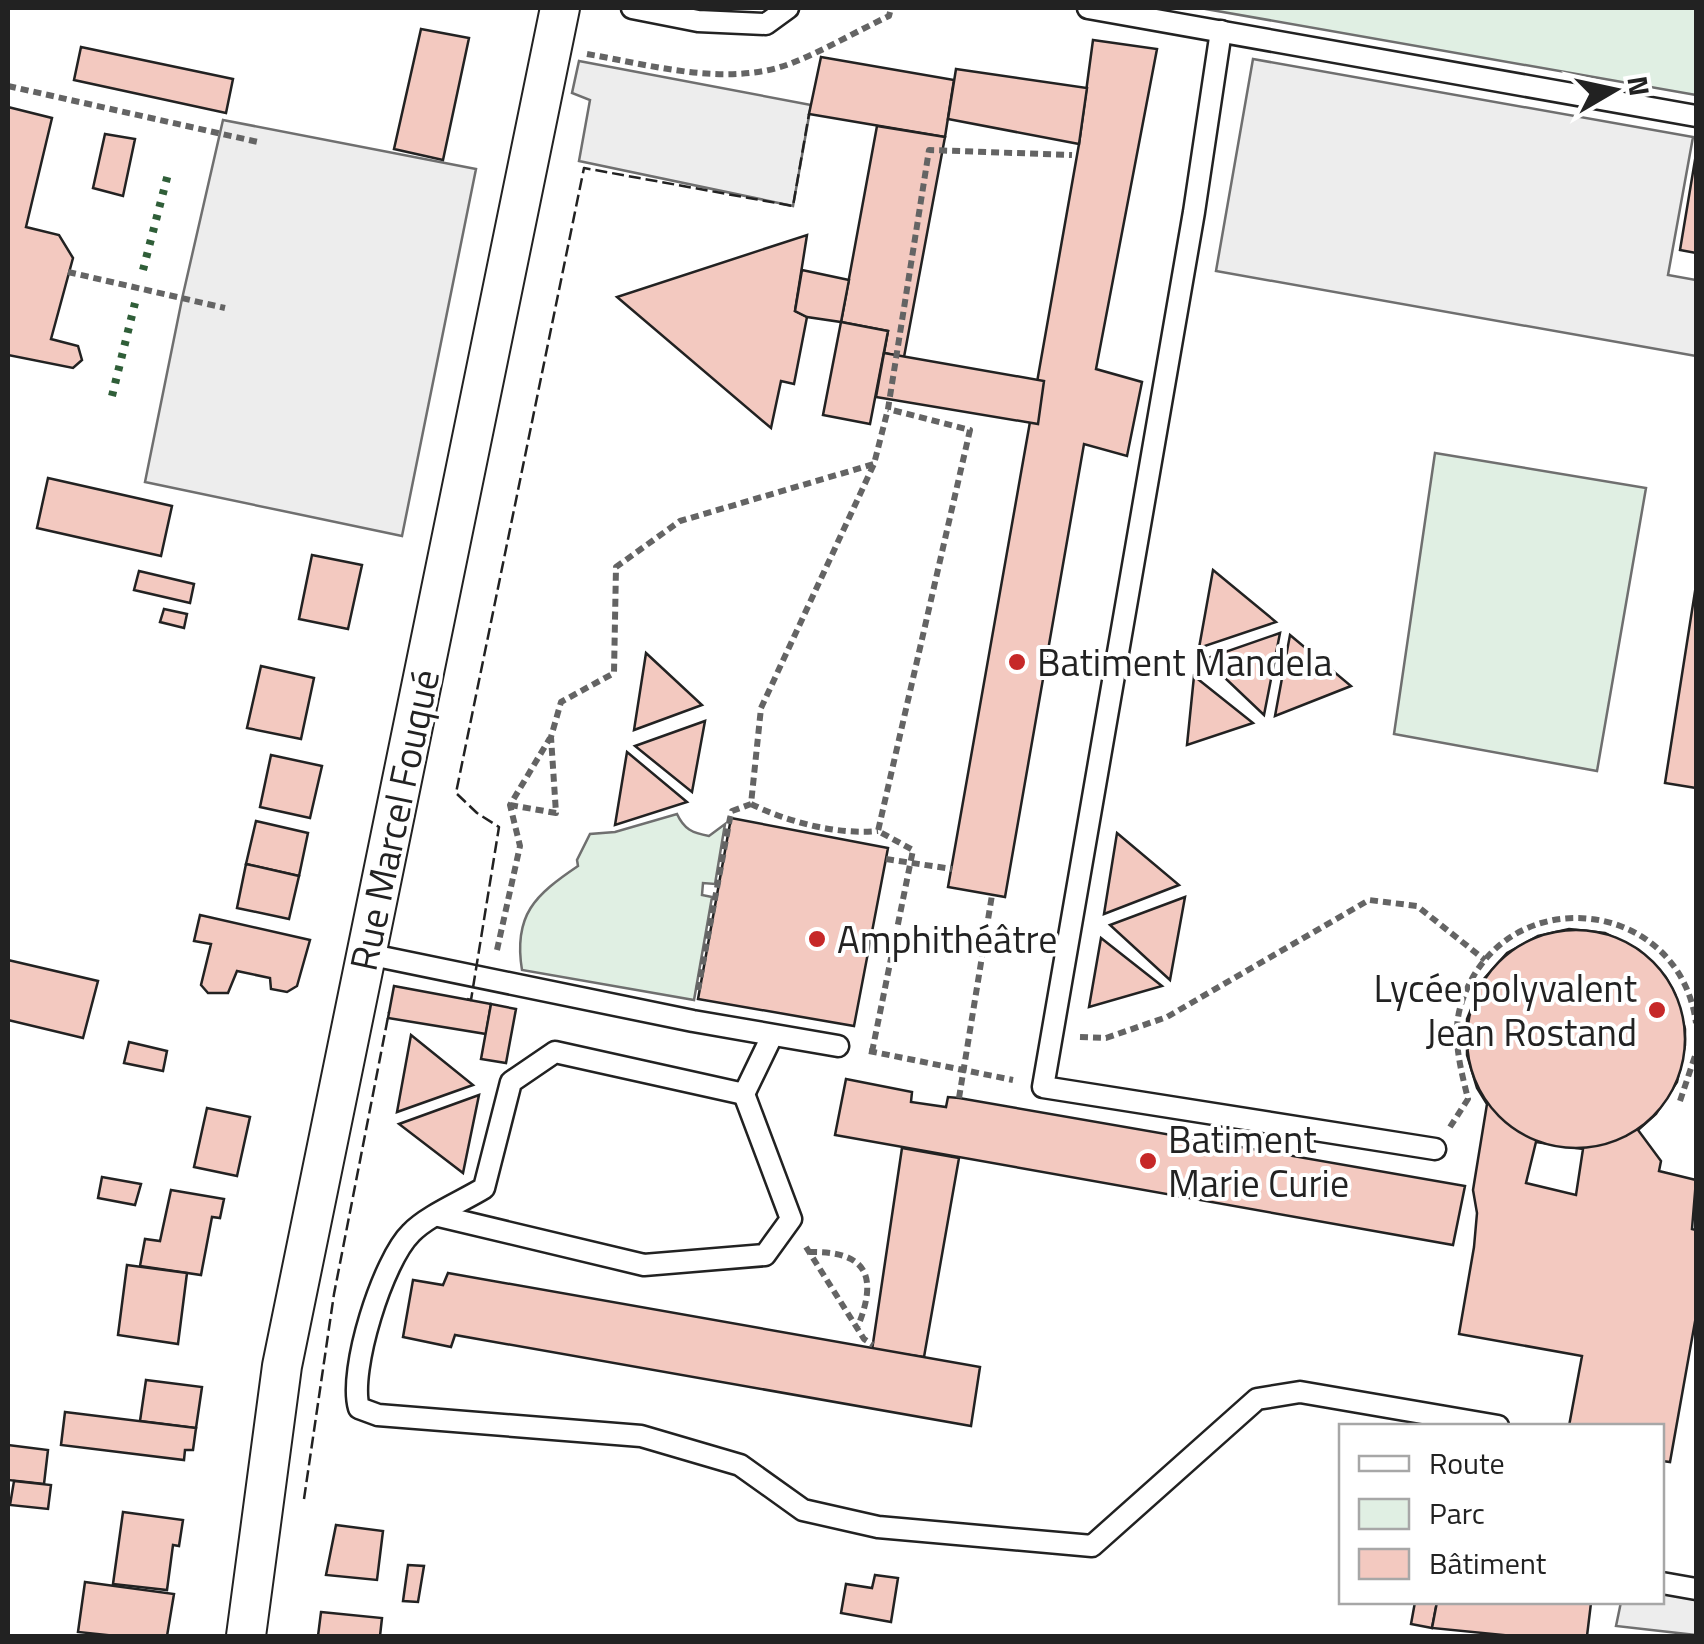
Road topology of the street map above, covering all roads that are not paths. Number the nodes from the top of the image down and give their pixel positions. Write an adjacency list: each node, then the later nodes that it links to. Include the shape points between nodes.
1 (560, 8): 7 (street, Rue Marcel Fouqué)
2 (632, 8): 3 (lane, via 766,24)
3 (788, 8)
4 (1088, 8): 5 (lane)
5 (1220, 31): 6 (lane); 11 (lane, via 1043,1086)
6 (1696, 116)
7 (367, 954): 8 (lane); 16 (street, Rue Marcel Fouqué, via 282,1366)
8 (772, 1036): 9 (lane); 10 (lane)
9 (838, 1046)
10 (744, 1094): 12 (lane, via 555,1052 511,1082 484,1188); 12 (lane, via 791,1220 765,1255 644,1265)
11 (1435, 1148)
12 (439, 1216): 13 (lane, via 411,1232 388,1268 367,1328 359,1408 378,1415 640,1436 740,1465 803,1510 878,1528 1092,1546 1257,1399 1300,1392)
13 (1486, 1424)
14 (1664, 1583): 15 (lane)
15 (1696, 1589)
16 (246, 1636)

